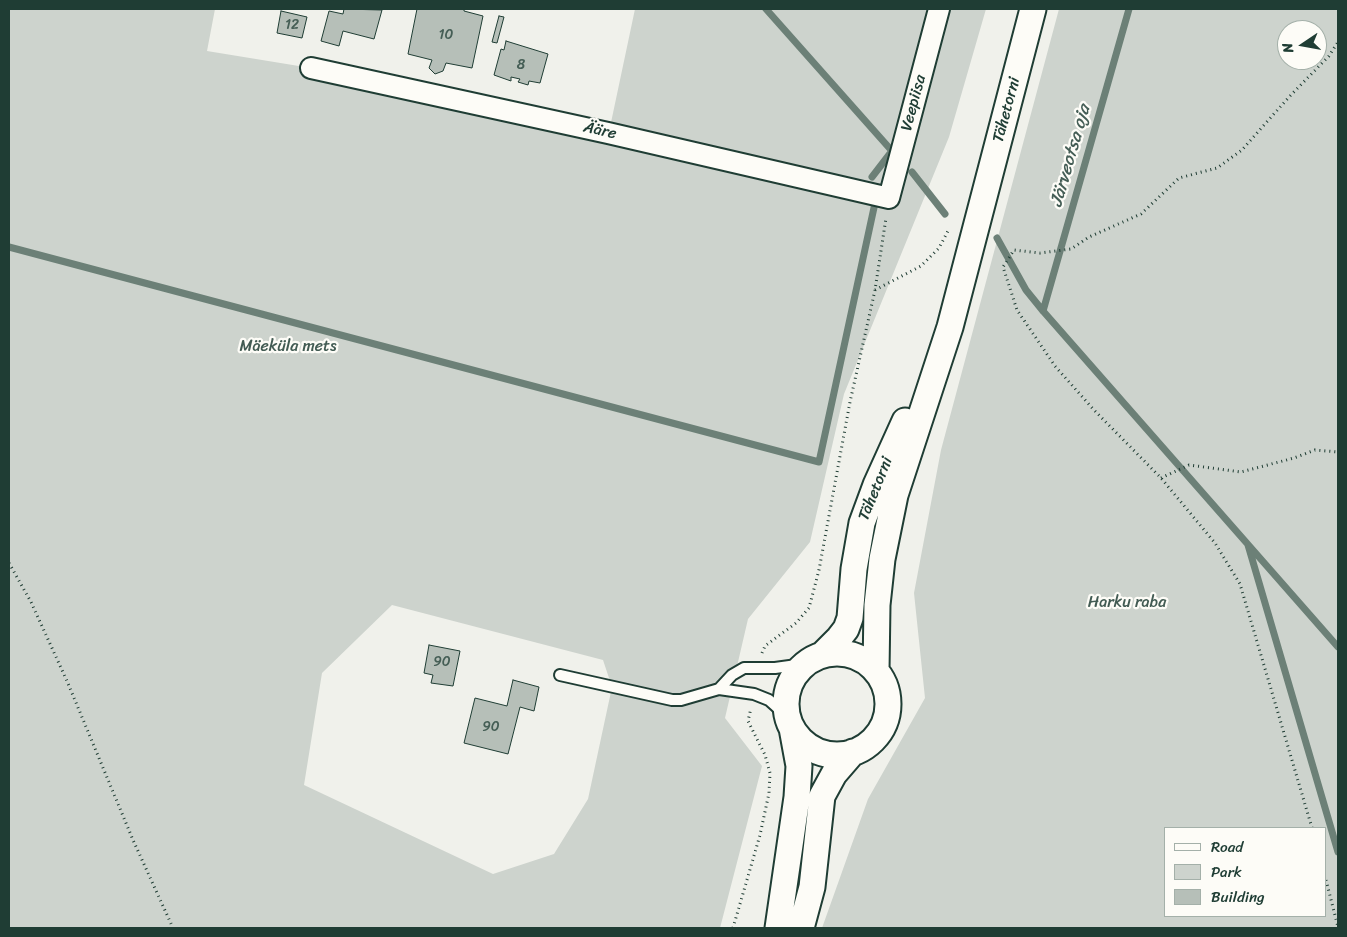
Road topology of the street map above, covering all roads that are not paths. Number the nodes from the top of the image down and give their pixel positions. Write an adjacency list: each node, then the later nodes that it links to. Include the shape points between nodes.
1 (939, 9): 4 (street, Veepiisa)
2 (1033, 9): 5 (street, Tähetorni)
3 (311, 68): 4 (street, Ääre)
4 (889, 198)
5 (950, 327): 6 (street, Tähetorni, via 876,485 862,523 846,629); 7 (street, Tähetorni, via 886,535 877,605)
6 (814, 659): 7 (street, via 846,654 858,657); 9 (lane, via 781,667 744,668); 10 (street, via 790,682 786,705)
7 (876, 670): 11 (street, via 884,685 887,712 875,737)
8 (560, 675): 9 (lane, via 672,700)
9 (719, 689): 10 (lane, via 754,694 769,700)
10 (790, 723): 11 (street, via 803,742 818,751 835,755); 12 (street, via 799,766)
11 (853, 752): 13 (street, via 834,774 822,796 812,887)
12 (778, 928)
13 (801, 928)

